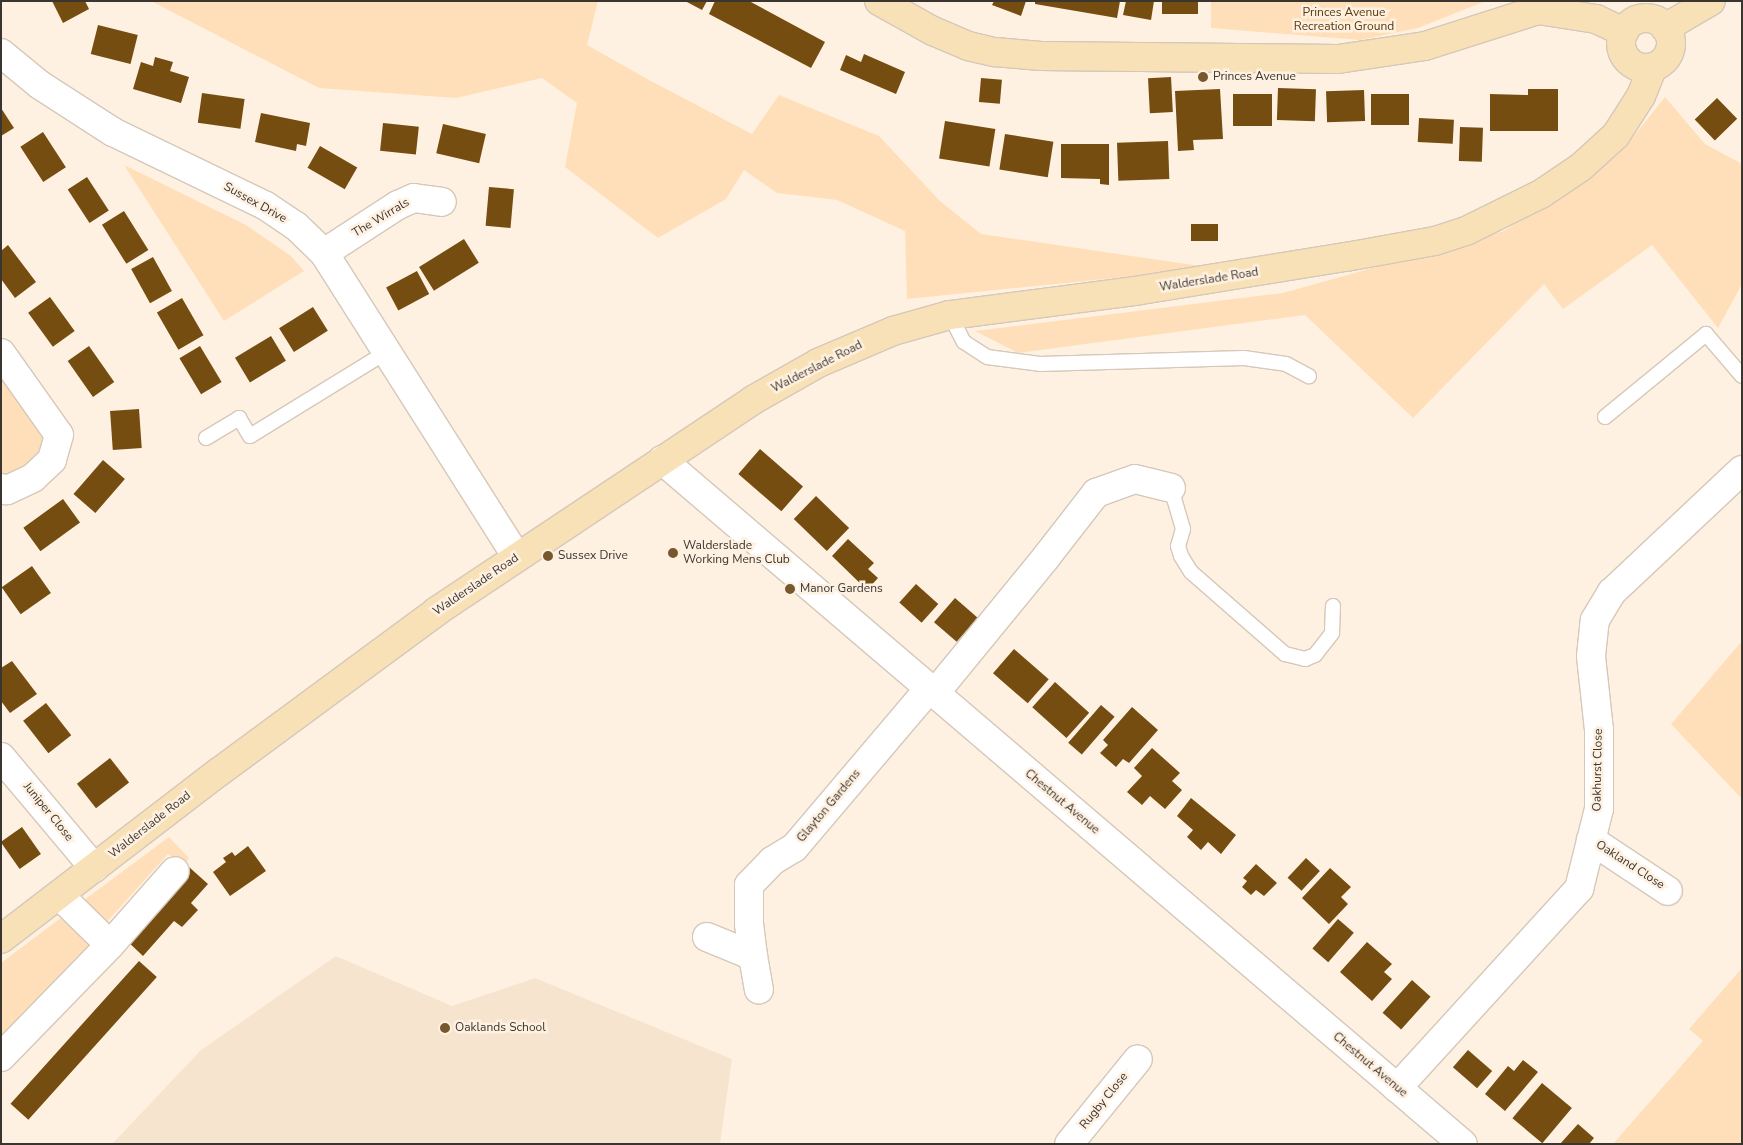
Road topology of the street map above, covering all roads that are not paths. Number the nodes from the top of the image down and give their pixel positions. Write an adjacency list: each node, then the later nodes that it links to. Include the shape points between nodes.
1 (879, 1): 4 (street, via 968,46 1041,56 1338,59 1426,46 1538,10 1596,19)
2 (1711, 1): 3 (street)
3 (1665, 28): 4 (street, via 1652,19 1644,19 1629,25); 6 (street, via 1671,43 1670,51)
4 (1624, 32): 6 (street, via 1622,48 1630,62)
5 (1, 53): 8 (street, Sussex Drive, via 40,85 113,132 266,206 296,226)
6 (1653, 67): 9 (street, Walderslade Road, via 1641,96 1616,135 1581,167 1541,194 1466,231 1434,241 1135,292)
7 (442, 202): 8 (street, The Wirrals, via 414,198)
8 (324, 253): 10 (street, Sussex Drive)
9 (950, 316): 12 (lane, via 964,342 987,357 1040,364 1244,358 1286,364); 16 (street, Walderslade Road, via 893,331 818,364 754,400)
10 (388, 351): 15 (lane, via 250,436 239,418); 20 (street, Sussex Drive)
11 (1, 353): 18 (street, via 59,435 52,460 40,472 8,490)
12 (1308, 376)
13 (1742, 376): 14 (lane, via 1706,334)
14 (1605, 417)
15 (206, 438)
16 (662, 460): 20 (street, Walderslade Road); 22 (street, Chestnut Avenue)
17 (1742, 470): 24 (street, Oakhurst Close, via 1612,592 1595,620 1591,656 1599,730 1599,808)
18 (1, 488)
19 (1171, 488): 21 (lane, via 1183,530 1178,546 1191,572 1285,654 1305,659 1315,655 1332,633); 22 (street, via 1135,479 1096,492 1047,556)
20 (517, 557): 25 (street, Walderslade Road, via 398,638)
21 (1332, 606)
22 (932, 691): 32 (street, Glayton Gardens, via 794,848 772,861 749,885); 36 (street, Chestnut Avenue)
23 (1, 757): 25 (street, Juniper Close)
24 (1591, 840): 27 (street, Oakland Close); 36 (street, Oakhurst Close, via 1579,889)
25 (94, 868): 28 (street, Walderslade Road)
26 (175, 871): 31 (street)
27 (1668, 891)
28 (59, 895): 30 (street, Walderslade Road); 31 (street)
29 (707, 937): 32 (street)
30 (1, 939)
31 (110, 945): 34 (street)
32 (753, 956): 33 (street, Glayton Gardens)
33 (760, 989)
34 (1, 1057)
35 (1138, 1059): 37 (street, Rugby Close)
36 (1397, 1088): 38 (street, Chestnut Avenue)
37 (1069, 1144)
38 (1463, 1144)

